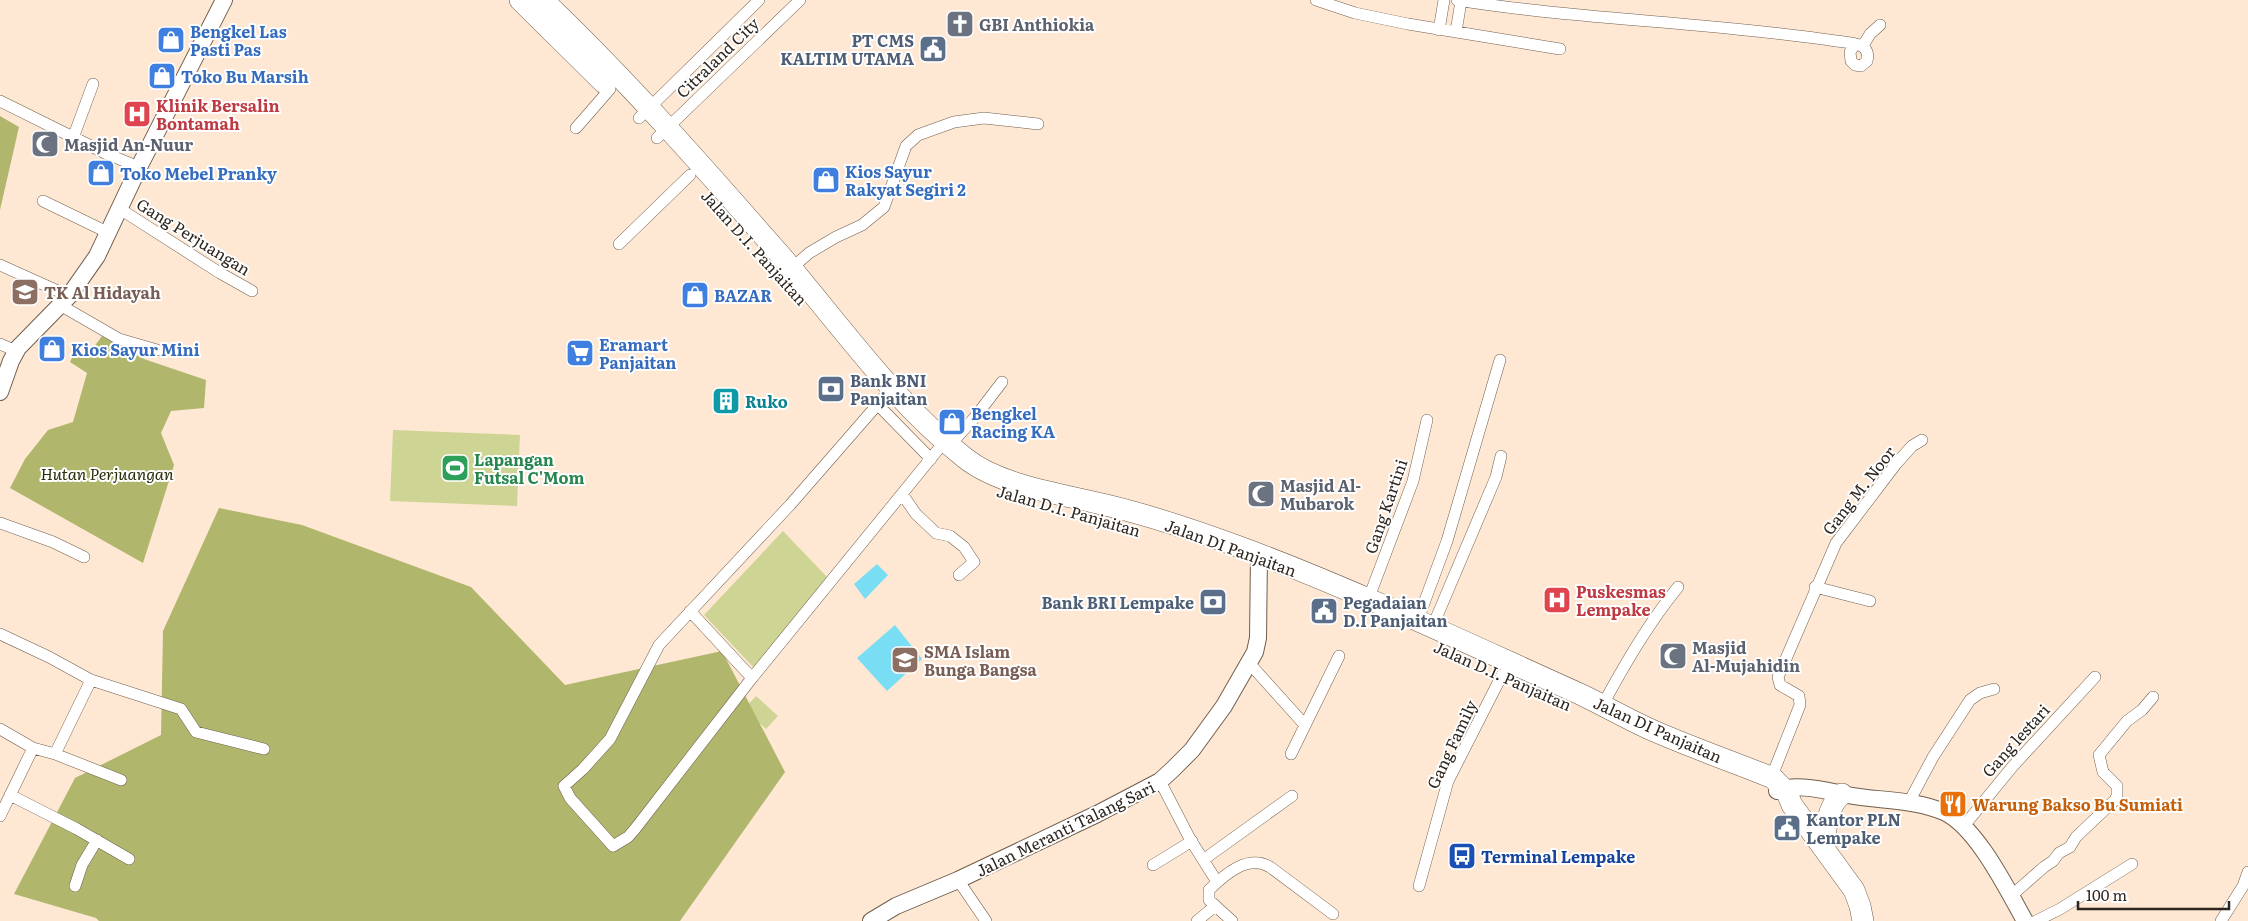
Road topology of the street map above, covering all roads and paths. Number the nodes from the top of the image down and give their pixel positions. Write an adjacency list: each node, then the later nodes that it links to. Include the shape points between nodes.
1 (224, 0): 21 (street)
2 (520, 0): 14 (highway)
3 (542, 0): 16 (highway)
4 (759, 0): 16 (street, Citraland City)
5 (1316, 0): 10 (street, via 1355,13)
6 (1444, 0): 10 (street)
7 (1459, 0): 9 (street, via 1760,31 1859,45); 11 (street)
8 (796, 1): 19 (street, Citraland City)
9 (1880, 25)
10 (1439, 30): 11 (street)
11 (1456, 32): 12 (street)
12 (1560, 49)
13 (93, 84): 20 (street)
14 (610, 89): 16 (highway); 18 (street)
15 (0, 101): 20 (street)
16 (644, 113): 19 (highway, Jalan DI Panjaitan)
17 (1038, 124): 28 (street, via 984,118 954,122 918,135 906,146 884,207 862,226 809,253)
18 (576, 128)
19 (662, 133): 22 (highway, Jalan D.I. Panjaitan); 28 (highway, Jalan DI Panjaitan)
20 (73, 138): 21 (street)
21 (139, 166): 24 (street)
22 (690, 175): 26 (street); 28 (highway, Jalan D.I. Panjaitan)
23 (42, 201): 25 (street)
24 (120, 209): 25 (street); 29 (street, Gang Perjuangan)
25 (109, 233): 30 (street, via 98,256)
26 (619, 244)
27 (0, 265): 30 (street)
28 (787, 272): 37 (highway, Jalan D.I. Panjaitan); 40 (highway, Jalan DI Panjaitan, via 866,358)
29 (252, 291)
30 (64, 300): 32 (street, via 119,339); 33 (street)
31 (0, 344): 33 (street)
32 (157, 350)
33 (16, 352): 36 (street)
34 (1500, 360): 52 (street)
35 (1002, 382): 40 (street, via 976,416)
36 (0, 389)
37 (881, 400): 40 (highway, Jalan D.I. Panjaitan, via 911,430); 51 (street, via 790,505)
38 (1427, 420): 49 (street, Gang Kartini, via 1413,481)
39 (1922, 440): 48 (street, Gang M. Noor, via 1896,464 1836,543)
40 (941, 449): 42 (street); 45 (highway, Jalan DI Panjaitan, via 992,474 1117,508)
41 (1501, 456): 52 (street, via 1496,477)
42 (902, 494): 46 (street, via 916,514 936,533 950,536 974,562); 59 (street)
43 (0, 522): 44 (street)
44 (84, 557)
45 (1259, 561): 49 (highway, Jalan DI Panjaitan); 54 (highway, Jalan D.I. Panjaitan); 56 (street, Jalan Meranti Talang Sari, via 1258,638)
46 (959, 575)
47 (1678, 587): 63 (street, via 1637,644)
48 (1815, 587): 50 (street); 72 (street, Gang M. Noor, via 1778,677 1780,685 1799,696 1800,704)
49 (1368, 600): 52 (highway, Jalan DI Panjaitan)
50 (1870, 601)
51 (690, 611): 59 (street); 59 (street, via 659,645 610,739 564,786 570,798 613,846 635,829)
52 (1424, 625): 54 (highway, Jalan DI Panjaitan)
53 (0, 634): 60 (street)
54 (1451, 644): 57 (highway, Jalan D.I. Panjaitan); 63 (highway, Jalan DI Panjaitan)
55 (1338, 656): 64 (street)
56 (1250, 664): 64 (street); 71 (street, Jalan Meranti Talang Sari, via 1192,750)
57 (1502, 675): 72 (highway, Jalan D.I. Panjaitan, via 1646,740); 90 (street, Gang Family, via 1448,781)
58 (2094, 677): 78 (street, Gang lestari)
59 (752, 678)
60 (91, 680): 67 (street, via 180,709 196,732); 68 (street)
61 (1994, 689): 76 (street, via 1970,700 1933,756)
62 (2153, 697): 91 (street, via 2127,721 2099,755 2103,772 2117,786 2115,800 2070,848 2059,853)
63 (1602, 706): 72 (highway, Jalan DI Panjaitan)
64 (1304, 724): 69 (street)
65 (0, 729): 66 (street)
66 (34, 748): 68 (street); 74 (street)
67 (264, 749)
68 (55, 754): 70 (street)
69 (1291, 754)
70 (121, 780)
71 (1160, 781): 80 (street); 87 (street, Jalan Meranti Talang Sari)
72 (1777, 790): 73 (street, via 1803,788); 81 (highway)
73 (1842, 794): 76 (street); 81 (highway, via 1830,812)
74 (10, 795): 77 (street); 79 (street)
75 (1292, 796): 83 (street)
76 (1909, 802): 78 (street, via 1945,812)
77 (1, 814)
78 (1963, 827): 91 (street, via 1991,861)
79 (97, 840): 82 (street); 89 (street)
80 (1192, 842): 83 (street); 85 (street)
81 (1825, 847): 98 (highway, via 1854,890)
82 (129, 859)
83 (1203, 860): 88 (street)
84 (2132, 864): 100 (street)
85 (1153, 866)
86 (2248, 872): 101 (street)
87 (958, 880): 94 (street, Jalan Meranti Talang Sari, via 896,906); 95 (street)
88 (1217, 882): 92 (street, via 1208,896); 93 (street, via 1243,864 1262,862)
89 (74, 886)
90 (1419, 886)
91 (2011, 896): 99 (street)
92 (1215, 906): 96 (street); 97 (street)
93 (1333, 914)
94 (873, 920)
95 (986, 921)
96 (1197, 921)
97 (1232, 921)
98 (1863, 921)
99 (2025, 921)
100 (2036, 921)
101 (2221, 921)

